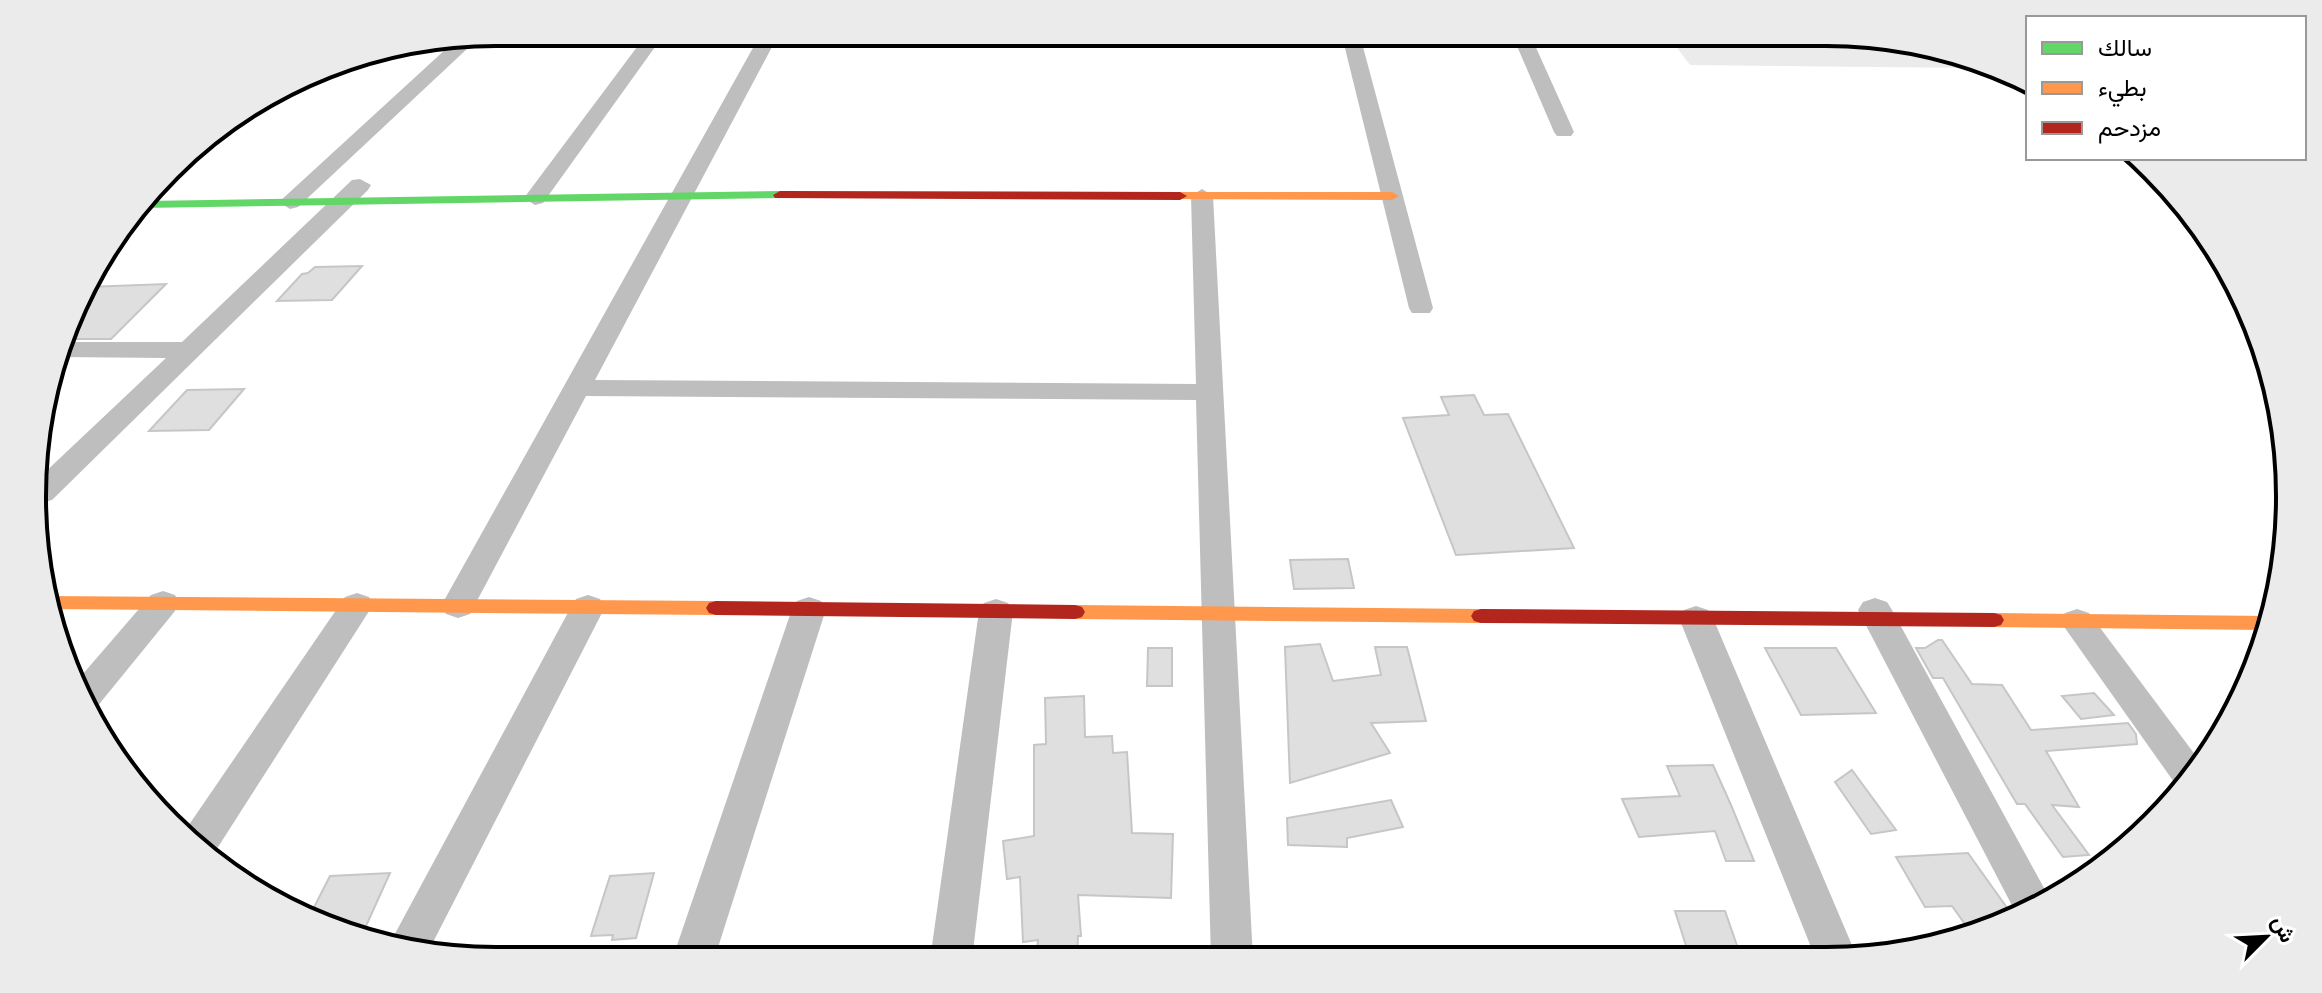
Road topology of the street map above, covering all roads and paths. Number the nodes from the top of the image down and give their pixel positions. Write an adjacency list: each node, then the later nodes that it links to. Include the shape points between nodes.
1 (647, 46): 11 (street)
2 (763, 46): 8 (street)
3 (1354, 46): 10 (street)
4 (1526, 46): 6 (street)
5 (458, 48): 12 (street)
6 (1564, 132)
7 (352, 193): 11 (street); 12 (street); 16 (street)
8 (682, 195): 9 (street); 11 (street); 17 (street)
9 (1202, 196): 10 (street); 18 (street)
10 (1392, 196): 14 (street)
11 (535, 198)
12 (290, 202): 13 (street)
13 (153, 205)
14 (1421, 308)
15 (71, 350): 16 (street)
16 (189, 350): 19 (street)
17 (577, 388): 18 (street); 23 (street)
18 (1212, 392): 27 (street)
19 (46, 488)
20 (59, 602): 21 (street)
21 (163, 603): 22 (street); 32 (street)
22 (357, 605): 23 (street); 34 (street)
23 (458, 606): 24 (street)
24 (588, 607): 25 (street); 36 (street)
25 (809, 609): 26 (street); 37 (street)
26 (996, 611): 27 (street); 38 (street)
27 (1220, 613): 29 (street); 39 (street)
28 (1878, 615): 29 (street); 30 (street); 35 (street)
29 (1696, 618): 40 (street)
30 (2077, 621): 31 (street); 33 (street)
31 (2258, 624)
32 (89, 690)
33 (2184, 769)
34 (202, 837)
35 (2029, 899)
36 (413, 939)
37 (697, 947)
38 (953, 947)
39 (1232, 947)
40 (1832, 947)

